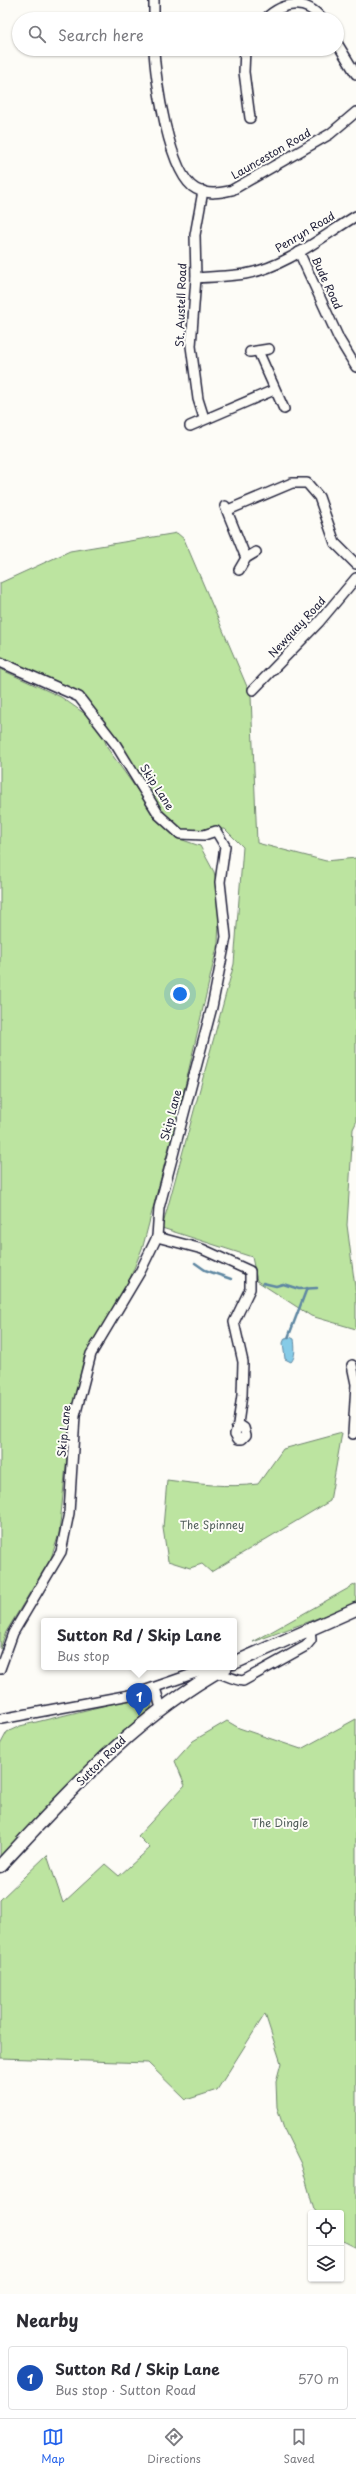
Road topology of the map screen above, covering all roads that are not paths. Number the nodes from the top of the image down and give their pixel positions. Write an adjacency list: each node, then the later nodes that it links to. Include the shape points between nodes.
1 (154, 0): 2 (street)
2 (154, 12)
3 (274, 12): 4 (street, via 290,0 305,0 316,6)
4 (319, 12)
5 (344, 54): 8 (street)
6 (154, 56): 11 (street, via 170,144 185,180)
7 (245, 56): 9 (street, via 244,72)
8 (356, 74)
9 (252, 112)
10 (356, 112): 11 (street, Launceston Road, via 330,134 232,190)
11 (203, 192): 14 (street, St. Austell Road, via 195,235)
12 (356, 216): 13 (street, Penryn Road)
13 (299, 252): 14 (street, Penryn Road, via 246,274); 16 (street, Bude Road)
14 (196, 278): 20 (street, St. Austell Road, via 191,346 193,375)
15 (269, 349): 18 (street, via 254,352)
16 (352, 352): 17 (street, Bude Road)
17 (356, 366)
18 (274, 390): 19 (street); 20 (street)
19 (284, 409)
20 (204, 418): 21 (street)
21 (190, 426)
22 (256, 552): 23 (street)
23 (246, 558): 24 (street, via 226,508 292,483 307,483 319,497 336,543); 25 (street)
24 (356, 564)
25 (239, 570)
26 (356, 578): 28 (street, Newquay Road, via 319,622)
27 (0, 662): 29 (street, Skip Lane, via 79,697 116,745 159,816 180,834 204,836 216,831 224,846 220,882 226,937 212,1007 159,1208)
28 (253, 690)
29 (157, 1237): 32 (street, via 202,1249 250,1271 250,1289 234,1322 243,1362); 37 (street, Skip Lane, via 140,1272 91,1354 75,1416 69,1513 61,1552 13,1633)
30 (352, 1365): 31 (street, via 356,1384)
31 (354, 1422): 33 (street)
32 (238, 1424)
33 (353, 1434)
34 (356, 1609): 35 (main road)
35 (310, 1628): 36 (main road); 39 (street, via 311,1640 306,1646 243,1681 232,1680)
36 (237, 1662)
37 (0, 1669)
38 (204, 1670): 40 (street)
39 (222, 1670): 41 (main road, Sutton Road)
40 (155, 1688): 41 (street); 42 (street)
41 (161, 1708): 43 (main road, Sutton Road, via 119,1742)
42 (0, 1718)
43 (0, 1866)

